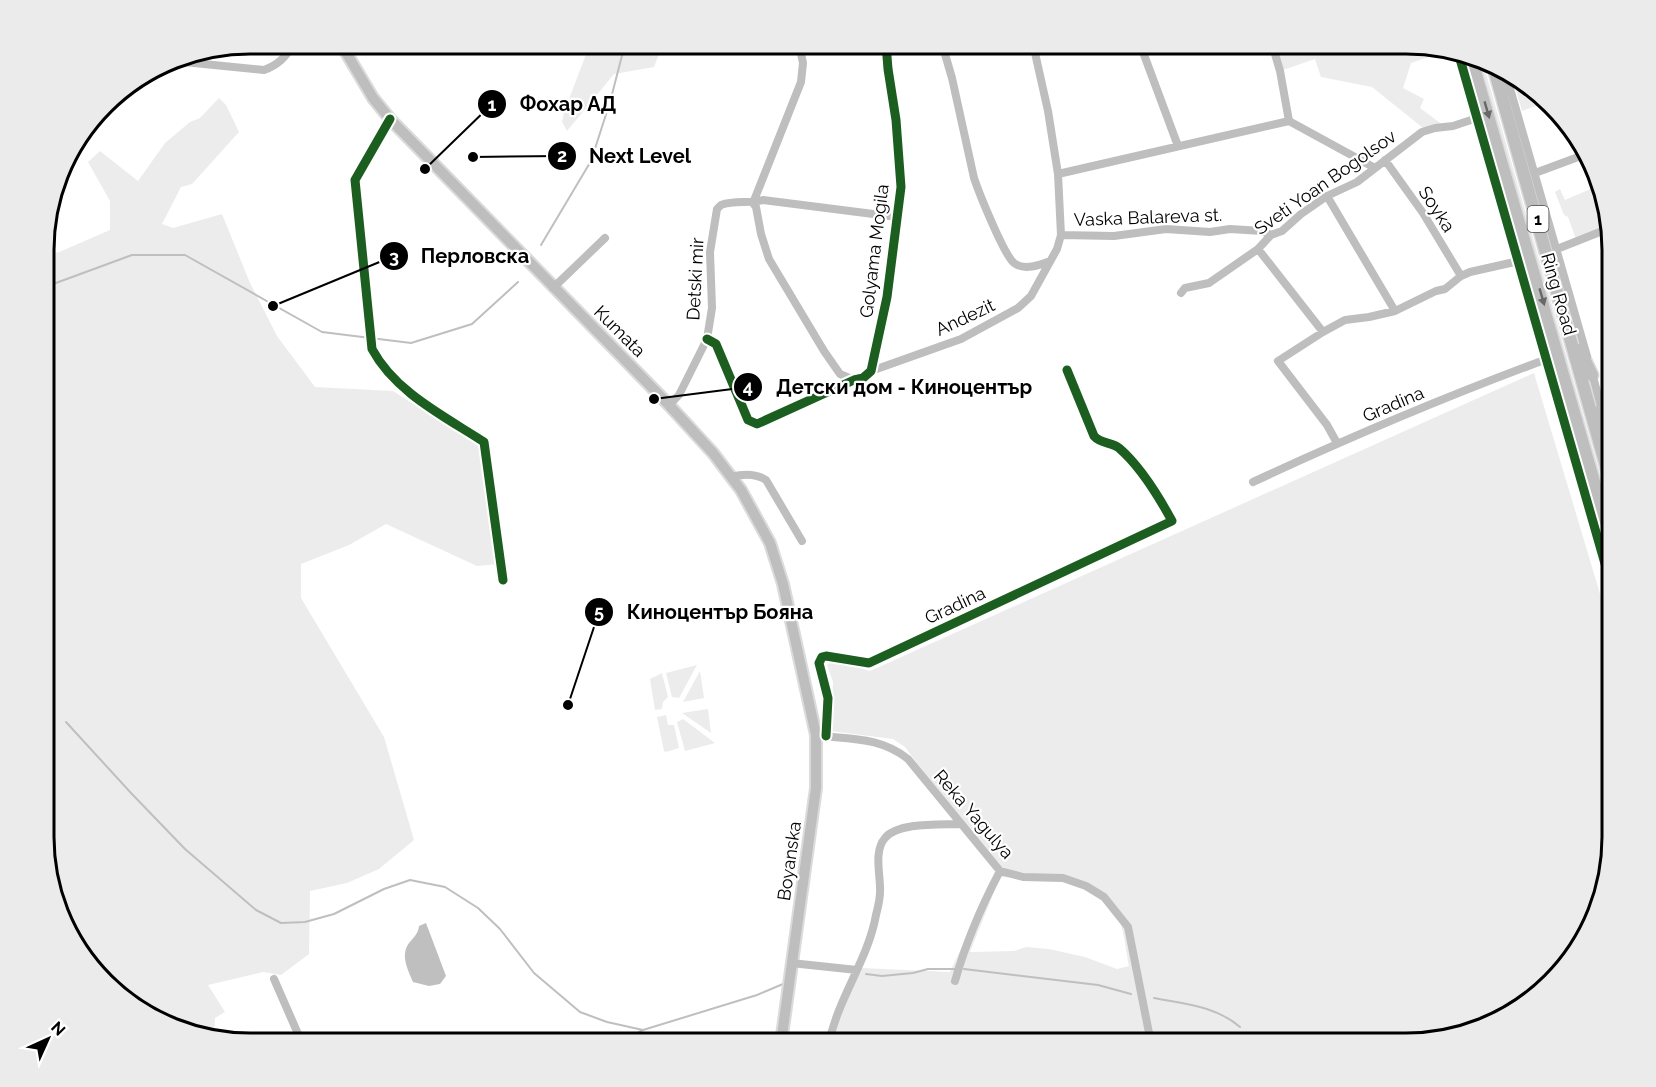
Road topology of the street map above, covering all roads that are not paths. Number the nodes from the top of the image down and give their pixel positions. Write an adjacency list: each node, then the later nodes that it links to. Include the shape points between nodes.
1 (287, 54): 10 (street, via 264,70)
2 (347, 54): 17 (main road, Kumata)
3 (801, 54): 26 (street, via 801,82)
4 (887, 54): 27 (street, Golyama Mogila, via 901,187)
5 (944, 54): 34 (street, via 979,194 1006,251 1014,263 1024,267)
6 (1035, 54): 24 (street)
7 (1144, 54): 19 (street)
8 (1275, 54): 18 (street)
9 (1461, 62): 16 (street)
10 (192, 63)
11 (1474, 67): 54 (highway, Ring Road / 1, one-way to 54)
12 (1496, 76): 15 (highway, Ring Road / 1)
13 (1506, 82): 15 (highway)
14 (1509, 83): 23 (street)
15 (1508, 116): 40 (highway, Ring Road / 1)
16 (1477, 117): 21 (street, Sveti Yoan Bogolsov, via 1422,132); 35 (street)
17 (390, 119): 37 (main road, Kumata); 57 (street, via 355,180 372,349 380,365 411,394 484,442)
18 (1289, 121): 19 (street); 22 (street)
19 (1178, 146): 24 (street)
20 (1578, 156): 23 (street)
21 (1385, 160): 22 (street, Sveti Yoan Bogolsov); 36 (street, Soyka)
22 (1375, 168): 25 (street, Sveti Yoan Bogolsov)
23 (1535, 173): 33 (street)
24 (1058, 174): 29 (street)
25 (1328, 196): 30 (street, Sveti Yoan Bogolsov); 39 (street)
26 (753, 203): 27 (street, via 763,200); 42 (street, Detski mir, via 726,203 717,209 710,252 712,308); 47 (street, via 769,259 829,359 840,374)
27 (897, 217): 45 (street, Golyama Mogila, via 887,297)
28 (1601, 232): 33 (street)
29 (1061, 235): 30 (street, Vaska Balareva st., via 1230,229); 34 (street)
30 (1271, 235): 32 (street, Sveti Yoan Bogolsov)
31 (604, 238): 37 (street)
32 (1258, 249): 38 (street, Sveti Yoan Bogolsov, via 1209,283 1185,288); 41 (street)
33 (1557, 249): 46 (street)
34 (1050, 261): 45 (street, Andezit, via 1031,296 1018,308 961,339)
35 (1519, 261): 36 (street); 43 (street)
36 (1461, 276): 39 (street, via 1445,290)
37 (553, 288): 48 (main road, Kumata)
38 (1181, 293)
39 (1395, 311): 41 (street, via 1345,320)
40 (1566, 321): 46 (highway); 51 (highway, Ring Road / 1)
41 (1323, 332): 50 (street, via 1278,361 1328,425)
42 (707, 339): 47 (street, via 716,344 748,420 757,424); 48 (street, Detski mir)
43 (1547, 359): 50 (street, Gradina); 56 (street)
44 (1067, 370): 59 (street, Gradina, via 1094,436 1119,448 1158,496 1172,521 869,663 822,657 819,663 828,698)
45 (871, 372): 47 (street)
46 (1592, 375): 49 (street)
47 (854, 380)
48 (669, 405): 52 (main road, Kumata)
49 (1602, 410)
50 (1337, 443): 53 (street, Gradina)
51 (1602, 453)
52 (730, 477): 55 (street, via 744,474 766,480); 58 (main road, Kumata, via 770,543)
53 (1253, 483)
54 (1602, 509)
55 (802, 541)
56 (1602, 553)
57 (503, 580)
58 (804, 683): 59 (main road, Boyanska)
59 (821, 736): 60 (street, Reka Yagulya, via 885,744 896,750 908,759); 62 (main road, Boyanska)
60 (960, 824): 61 (street, Reka Yagulya); 63 (street, via 922,825 894,831 884,839 873,933)
61 (1000, 871): 65 (street, via 966,942); 69 (street, Reka Yagulya, via 1023,877 1063,878 1104,897 1128,927)
62 (791, 963): 63 (street); 67 (main road, Boyanska)
63 (857, 970): 68 (street)
64 (274, 978): 66 (street)
65 (955, 981)
66 (297, 1033)
67 (782, 1033)
68 (832, 1033)
69 (1149, 1033)

